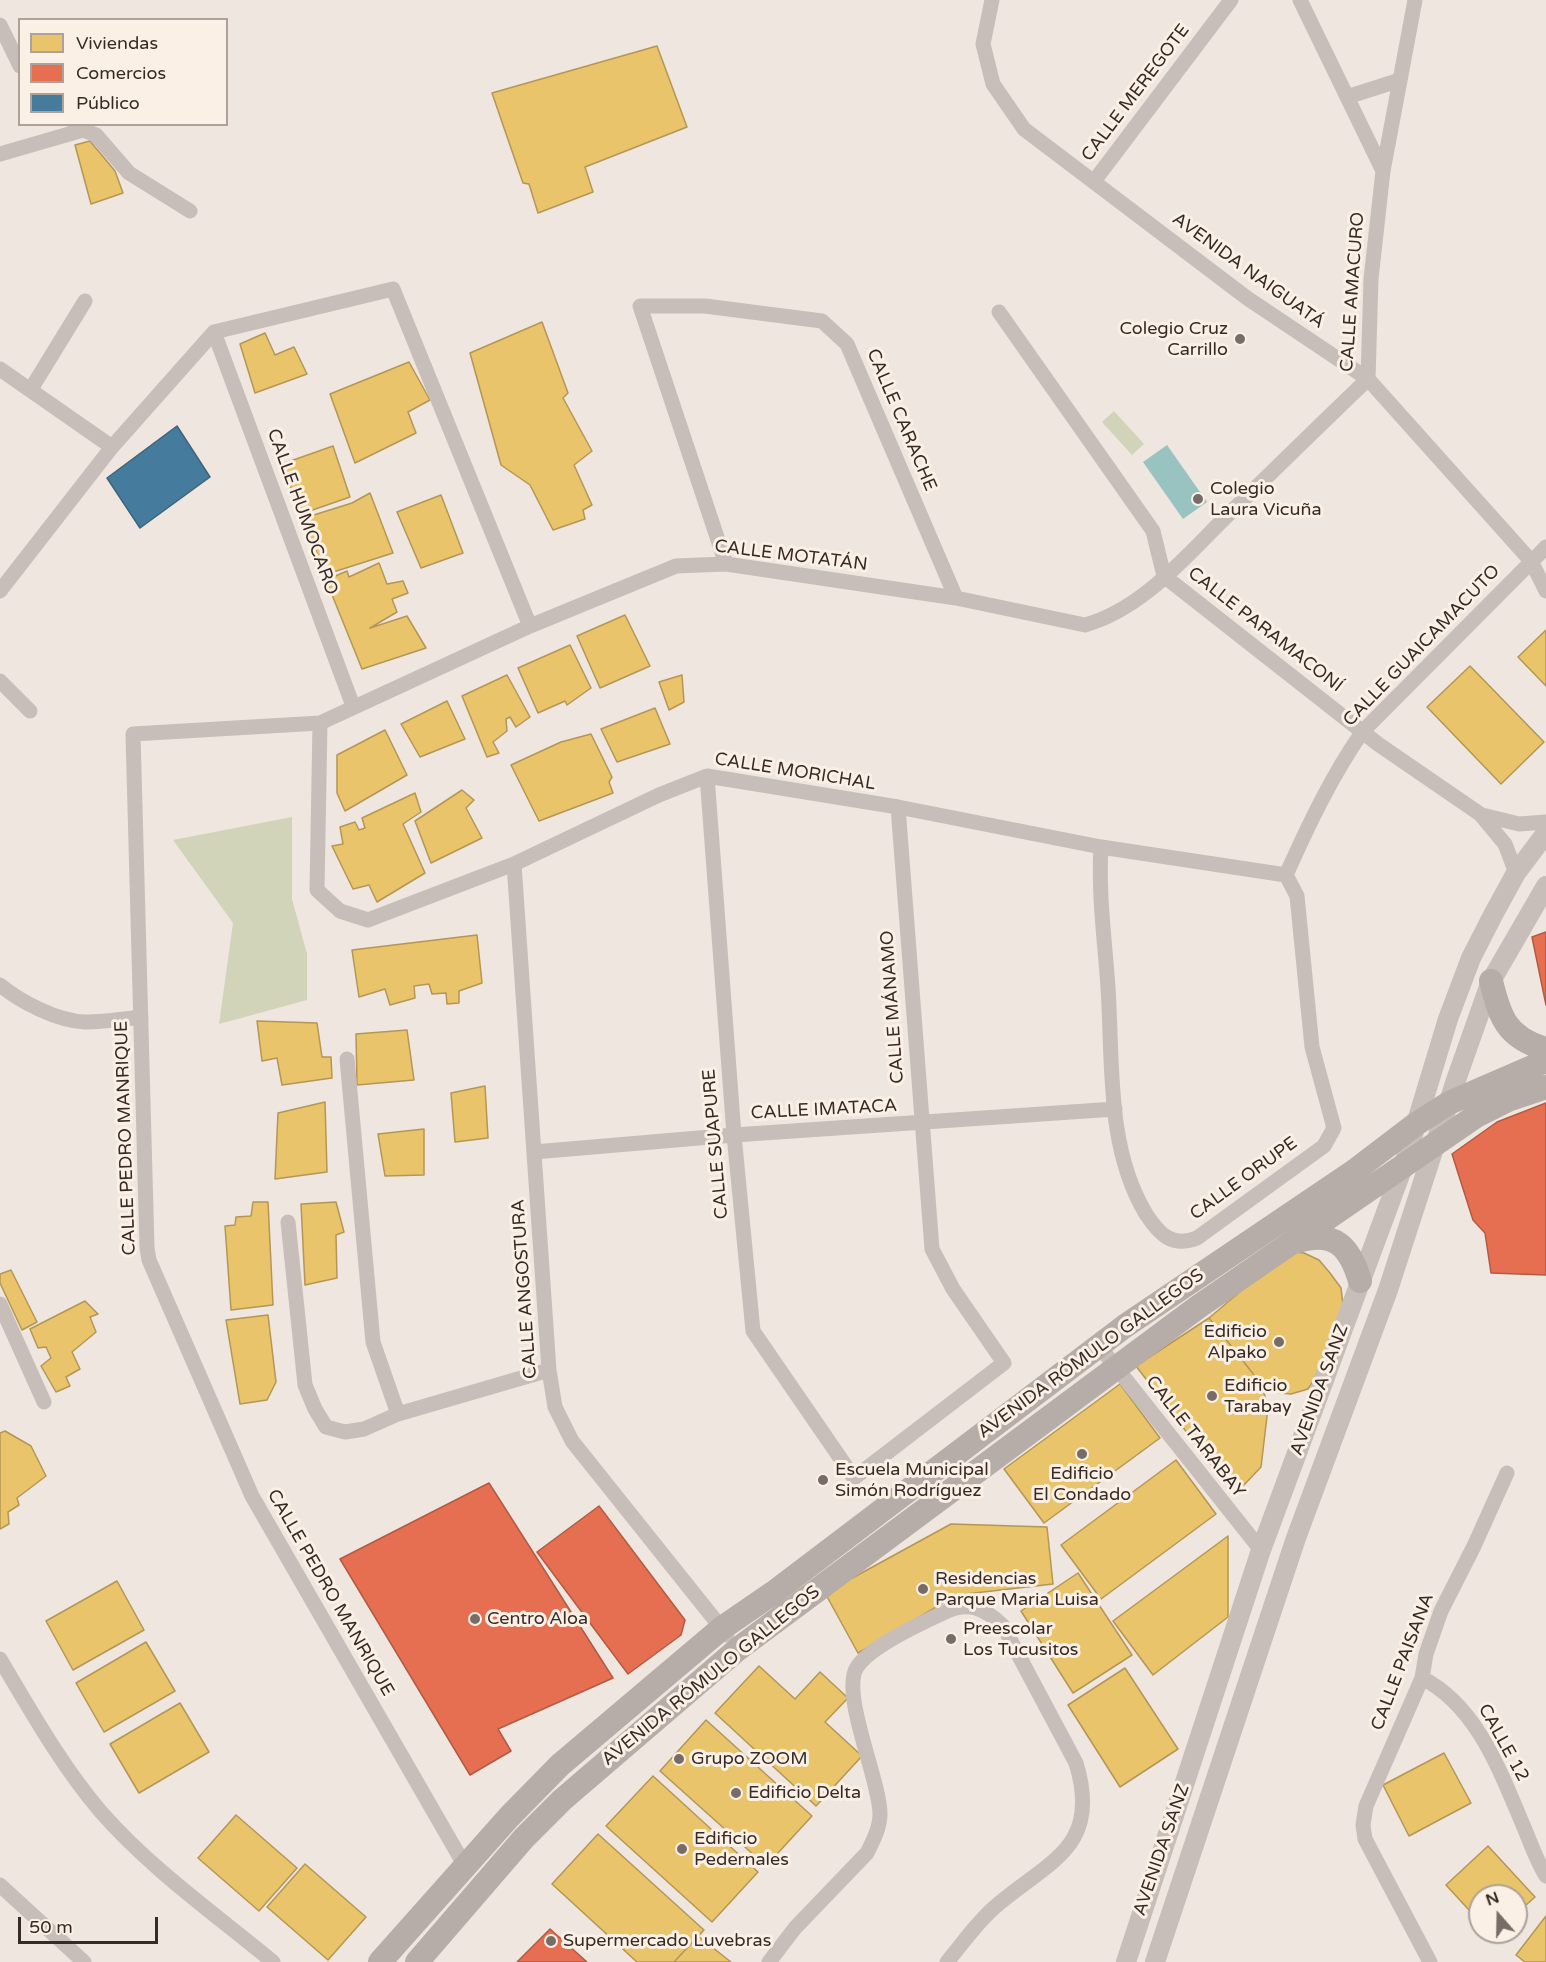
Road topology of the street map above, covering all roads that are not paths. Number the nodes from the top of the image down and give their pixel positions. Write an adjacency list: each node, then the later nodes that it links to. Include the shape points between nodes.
1 (992, 0): 12 (street, AVENIDA NAIGUATÁ, via 983,44 993,84 1024,129)
2 (1231, 0): 12 (street, CALLE MEREGOTE)
3 (1300, 0): 8 (street)
4 (1415, 0): 7 (street, CALLE AMACURO)
5 (0, 25): 6 (street)
6 (18, 62)
7 (1400, 80): 8 (street); 11 (street, CALLE AMACURO)
8 (1347, 97): 11 (street)
9 (79, 127): 10 (street); 13 (street, via 96,135 129,173)
10 (0, 154)
11 (1383, 171): 18 (street, CALLE AMACURO, via 1371,279)
12 (1095, 180): 18 (street, AVENIDA NAIGUATÁ, via 1247,298)
13 (190, 211)
14 (85, 301): 19 (street)
15 (999, 312): 25 (street, CALLE PARAMACONÍ, via 1153,531)
16 (214, 332): 20 (street); 29 (street, via 393,289); 31 (street, CALLE HUMOCARO)
17 (0, 369): 19 (street)
18 (1368, 379): 22 (street, AVENIDA NAIGUATÁ); 25 (street, CALLE AMACURO)
19 (31, 389): 20 (street)
20 (112, 447): 26 (street)
21 (1546, 547): 22 (street, CALLE GUAICAMACUTO)
22 (1532, 561): 24 (street, AVENIDA NAIGUATÁ); 27 (street, AVENIDA NAIGUATÁ); 34 (street, CALLE GUAICAMACUTO)
23 (726, 564): 28 (street, CALLE MOTATÁN); 28 (street, CALLE CARACHE, via 640,306 705,306 822,321 848,344); 29 (street, CALLE MOTATÁN, via 676,566)
24 (1546, 567)
25 (1164, 576): 28 (street, CALLE MOTATÁN, via 1125,609 1085,625); 34 (street, CALLE PARAMACONÍ)
26 (0, 591)
27 (1546, 591)
28 (956, 598)
29 (530, 626): 31 (street, CALLE MOTATÁN)
30 (0, 681): 32 (street)
31 (353, 706): 33 (street, CALLE MOTATÁN)
32 (30, 711)
33 (321, 723): 41 (street, CALLE MORICHAL, via 317,890 340,911 368,920); 47 (street, CALLE PEDRO MANRIQUE, via 133,734)
34 (1362, 731): 37 (street, CALLE PARAMACONÍ); 43 (street, CALLE GUAICAMACUTO)
35 (707, 776): 36 (street, CALLE MORICHAL); 41 (street, CALLE MORICHAL); 56 (street, CALLE SUAPURE)
36 (898, 807): 40 (street, CALLE MORICHAL); 54 (street, CALLE MÁNAMO)
37 (1480, 814): 38 (street, CALLE PARAMACONÍ, via 1519,824); 42 (street, CALLE PARAMACONÍ, via 1505,844)
38 (1546, 822)
39 (1546, 833): 42 (street, AVENIDA SANZ)
40 (1101, 847): 43 (street, CALLE MORICHAL); 53 (street, CALLE ORUPE)
41 (514, 864): 58 (street, CALLE ANGOSTURA)
42 (1516, 873): 55 (street, AVENIDA SANZ, via 1471,958)
43 (1286, 875): 53 (street, CALLE ORUPE, via 1297,896 1312,1047 1334,1122 1329,1141 1197,1238 1180,1242 1161,1234 1134,1194 1121,1153)
44 (1546, 886): 45 (street, AVENIDA SANZ)
45 (1491, 981): 48 (main road, via 1510,1030 1524,1041); 52 (street, AVENIDA SANZ)
46 (0, 985): 47 (street, via 36,1006 83,1022)
47 (141, 1017): 76 (street, CALLE PEDRO MANRIQUE, via 149,1260 252,1496)
48 (1546, 1049)
49 (347, 1059): 68 (street, via 373,1342)
50 (1546, 1061): 52 (main road, AVENIDA RÓMULO GALLEGOS)
51 (1546, 1087): 57 (main road, AVENIDA RÓMULO GALLEGOS, via 1476,1116)
52 (1449, 1103): 55 (main road, AVENIDA RÓMULO GALLEGOS); 57 (street, AVENIDA SANZ)
53 (1115, 1109): 54 (street, CALLE IMATACA)
54 (922, 1124): 56 (street, CALLE IMATACA); 70 (street, CALLE MÁNAMO, via 932,1249 953,1289 1004,1363)
55 (1416, 1124): 59 (street, AVENIDA SANZ); 64 (main road, AVENIDA RÓMULO GALLEGOS, via 1353,1172 1206,1269)
56 (734, 1135): 58 (street, CALLE IMATACA); 70 (street, CALLE SUAPURE, via 753,1331)
57 (1436, 1143): 59 (main road, AVENIDA RÓMULO GALLEGOS); 86 (street, AVENIDA SANZ, via 1388,1290 1296,1538)
58 (534, 1152): 66 (street, CALLE ANGOSTURA)
59 (1404, 1164): 61 (main road, AVENIDA RÓMULO GALLEGOS); 62 (street, AVENIDA SANZ)
60 (288, 1222): 68 (street, via 306,1385 315,1409 326,1427 345,1432 364,1429)
61 (1296, 1241): 62 (main road, via 1312,1237 1335,1240 1349,1256); 65 (main road, AVENIDA RÓMULO GALLEGOS)
62 (1360, 1281): 71 (street, AVENIDA SANZ)
63 (0, 1304): 67 (street)
64 (1099, 1346): 65 (street, CALLE TARABAY); 72 (main road, AVENIDA RÓMULO GALLEGOS)
65 (1115, 1367): 71 (street, CALLE TARABAY); 73 (main road, AVENIDA RÓMULO GALLEGOS)
66 (549, 1370): 68 (street); 72 (street, CALLE ANGOSTURA, via 555,1407 572,1441)
67 (44, 1402)
68 (398, 1414)
69 (1507, 1473): 75 (street, CALLE PAISANA, via 1441,1611)
70 (854, 1478)
71 (1261, 1550): 85 (street, AVENIDA SANZ)
72 (722, 1628): 73 (street, CALLE ANGOSTURA); 76 (main road, AVENIDA RÓMULO GALLEGOS, via 560,1765)
73 (738, 1649): 82 (main road, AVENIDA RÓMULO GALLEGOS, via 652,1730 562,1800)
74 (0, 1659): 80 (street, via 51,1743 99,1810 136,1849)
75 (1422, 1678): 77 (street, CALLE 12, via 1450,1695 1477,1730); 87 (street, CALLE PAISANA, via 1366,1806 1363,1825 1372,1852)
76 (465, 1866): 81 (main road, AVENIDA RÓMULO GALLEGOS)
77 (1546, 1876)
78 (0, 1885): 79 (street)
79 (84, 1962)
80 (273, 1962)
81 (380, 1962)
82 (417, 1962)
83 (769, 1962): 84 (street, via 795,1928 867,1853 875,1838 879,1798 856,1713 853,1678 858,1666 873,1652 934,1617 958,1606 976,1606 1003,1626 1076,1763 1083,1786 1083,1807 1078,1828 1064,1852 998,1905)
84 (947, 1962)
85 (1126, 1962)
86 (1155, 1962)
87 (1430, 1962)

